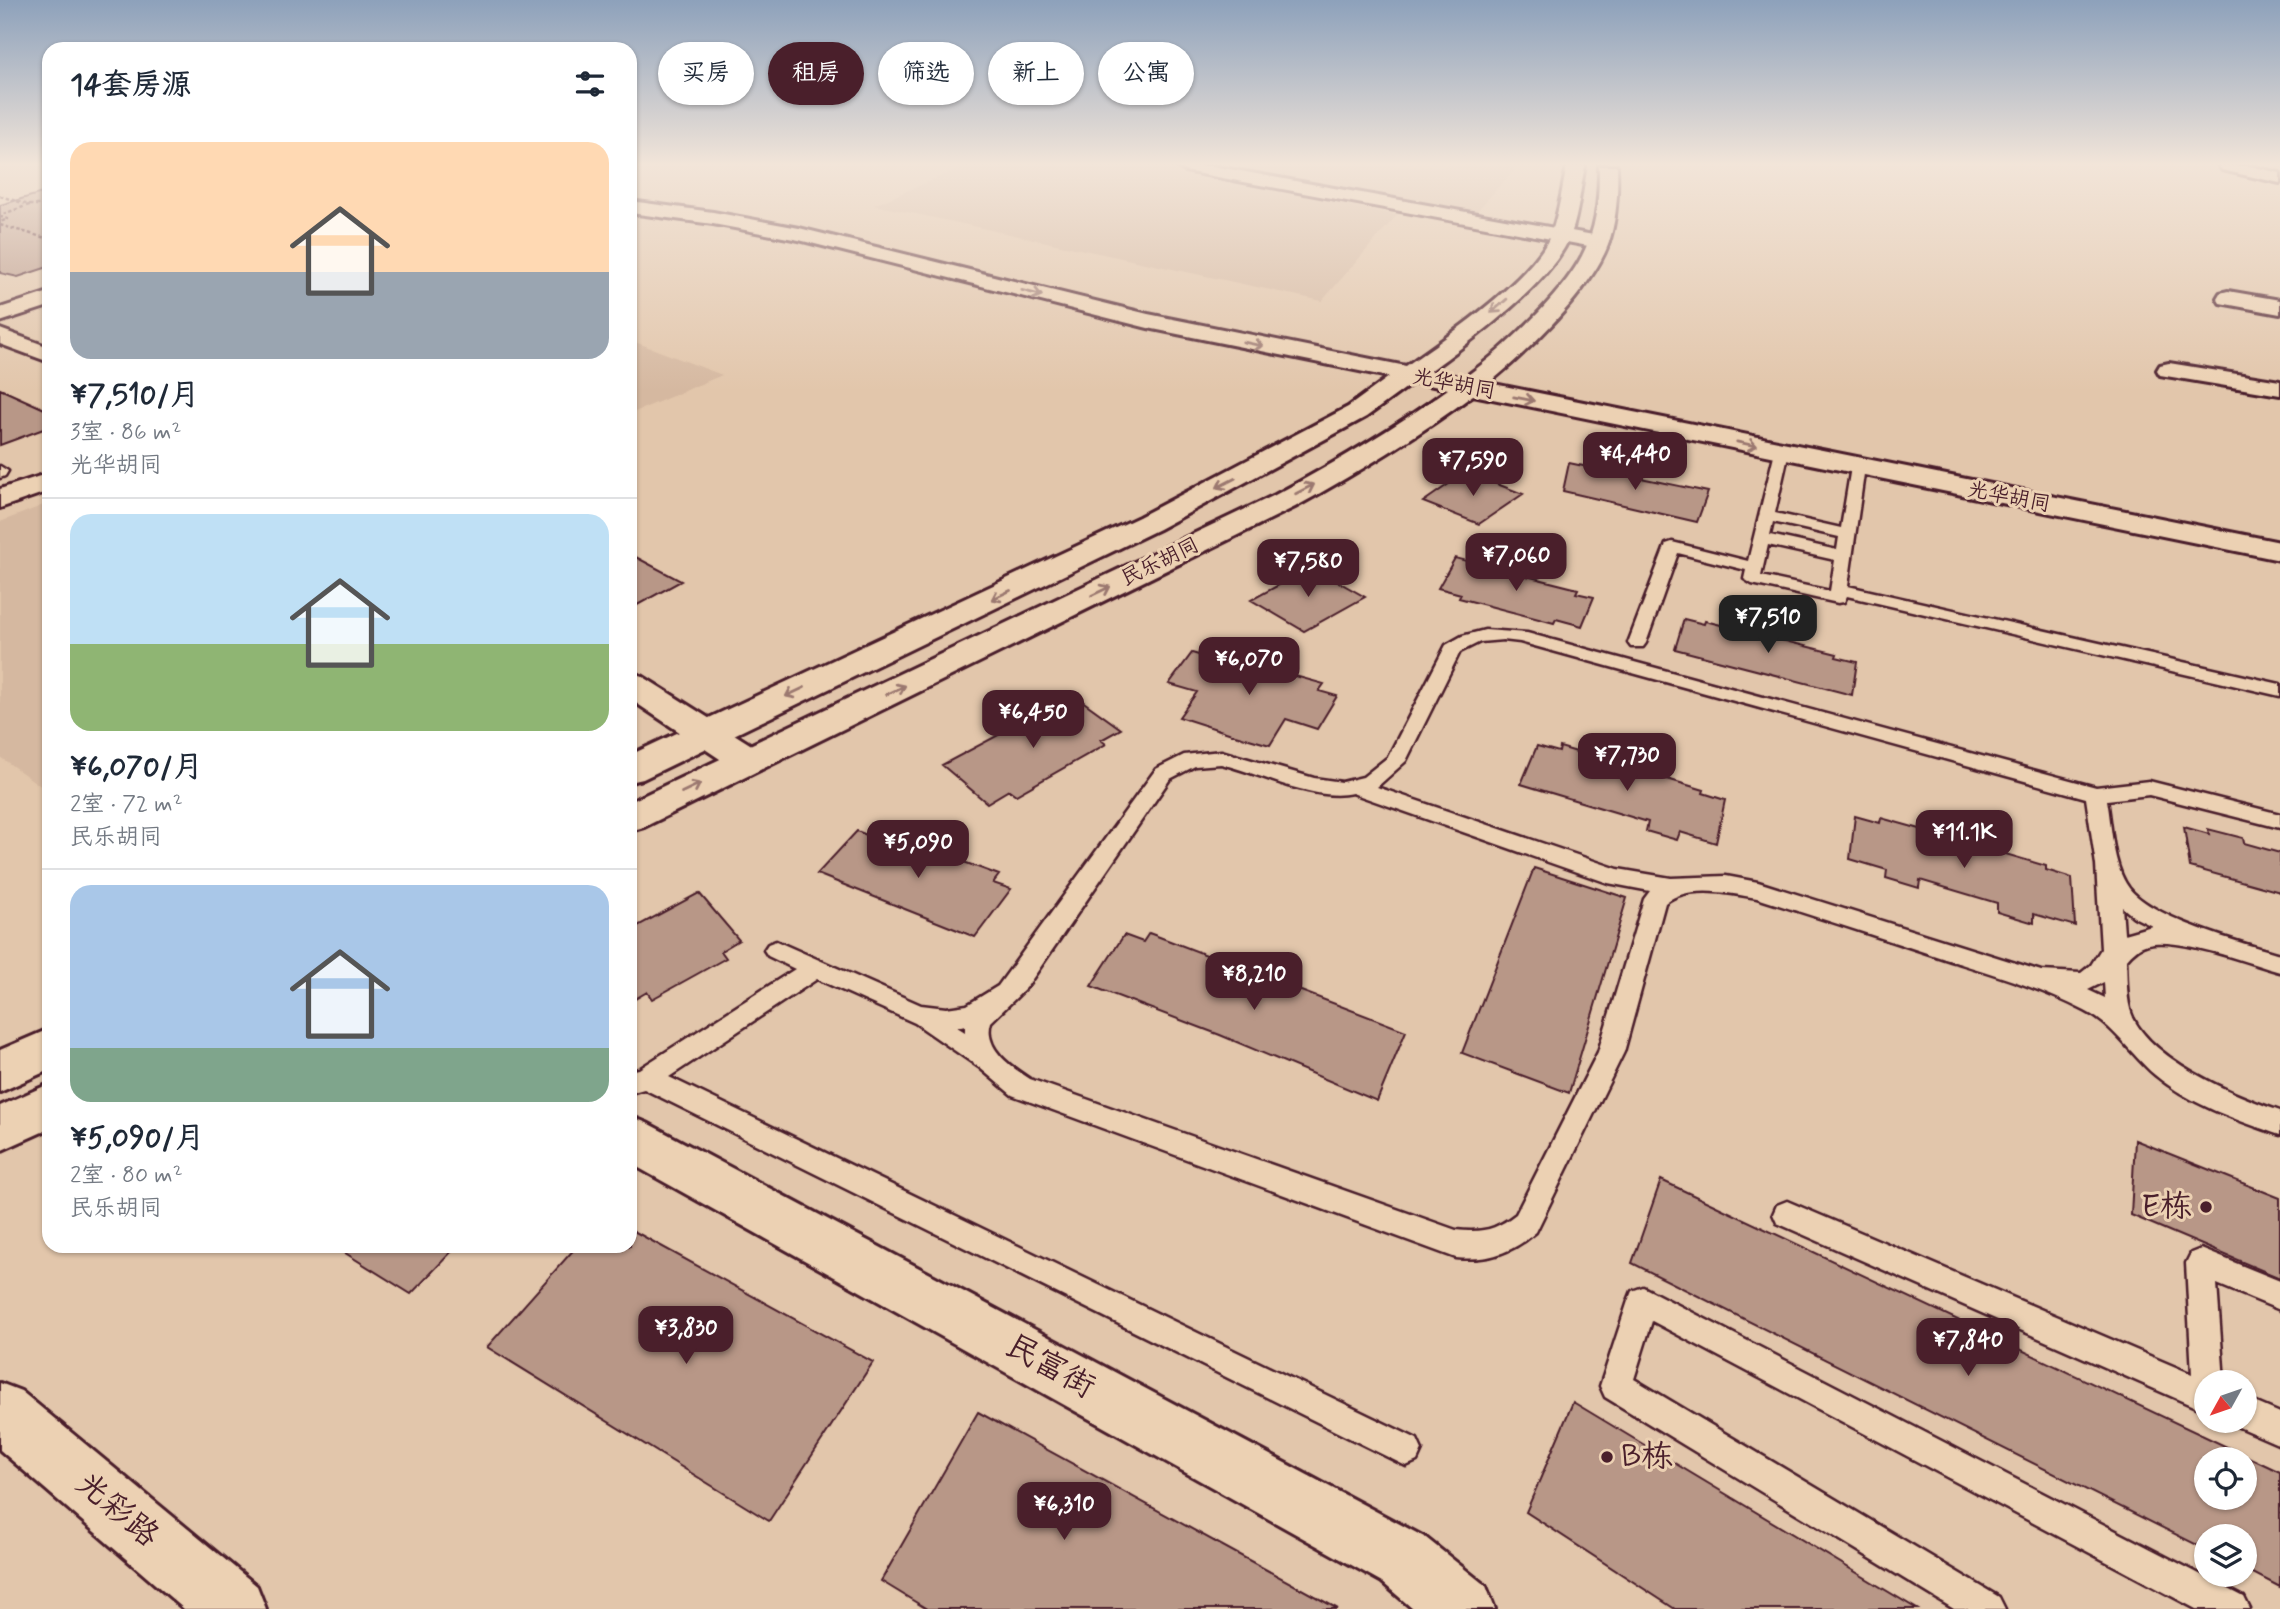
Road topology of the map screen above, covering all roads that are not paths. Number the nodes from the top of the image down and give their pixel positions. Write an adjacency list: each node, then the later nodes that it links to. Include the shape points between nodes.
1 (827, 241): 14 (street, 光华胡同, one-way to 14, via 1148,321)
2 (906, 241): 12 (street, 光华胡同, via 1136,297)
3 (1557, 241): 12 (street, 民乐胡同, one-way to 12, via 1510,297)
4 (1594, 241): 5 (street)
5 (1599, 242): 15 (street, 民乐胡同, via 1586,268 1554,309)
6 (2228, 298): 8 (street)
7 (42, 301): 9 (street)
8 (2280, 307)
9 (0, 315)
10 (0, 336): 11 (street)
11 (42, 352)
12 (1433, 359): 14 (street, 民乐胡同); 15 (street, 光华胡同)
13 (2169, 370): 16 (street)
14 (1410, 376): 15 (street, 光华胡同); 35 (street, 民乐胡同, one-way to 35, via 1334,424 1149,523)
15 (1478, 378): 17 (street, 光华胡同); 18 (street, 光华胡同, one-way to 18); 36 (street, 民乐胡同, one-way to 15, via 1322,480 1380,447)
16 (2280, 388)
17 (1599, 389)
18 (1782, 452): 19 (street, 光华胡同); 22 (lane)
19 (1858, 467): 23 (lane); 25 (street, 光华胡同)
20 (42, 484): 21 (street)
21 (0, 499)
22 (1767, 516): 23 (lane); 24 (lane)
23 (1848, 534): 26 (lane)
24 (1761, 538): 26 (lane); 27 (lane)
25 (2280, 551)
26 (1844, 557): 28 (lane)
27 (1754, 567): 28 (lane, via 1752,579 1838,598); 29 (lane, via 1672,547)
28 (1839, 589): 33 (lane)
29 (1637, 643): 30 (lane, via 1617,658); 31 (lane, via 1644,663)
30 (1595, 658): 31 (lane); 34 (lane, via 1503,635 1464,640 1452,649)
31 (1676, 681): 39 (lane)
32 (637, 687): 35 (street)
33 (2280, 690)
34 (1419, 713): 38 (lane, via 1387,771); 41 (lane, via 1421,725 1396,782 1404,794)
35 (708, 733): 36 (street); 37 (street, 民乐胡同)
36 (748, 760): 40 (street, 民乐胡同, one-way to 36)
37 (637, 767)
38 (1355, 787): 41 (lane); 51 (lane, via 1302,783 1234,758 1210,755 1175,764 1163,774)
39 (2096, 794): 42 (lane, via 2149,788); 43 (lane)
40 (637, 815)
41 (1435, 816): 44 (lane, via 1616,877)
42 (2280, 821)
43 (2107, 865): 45 (lane, via 2120,893 2142,911); 47 (lane)
44 (1671, 886): 50 (lane, via 1726,884 1758,890); 55 (lane, via 1655,899 1611,1052 1526,1223 1508,1238 1483,1247 1456,1244 1021,1087 1003,1077)
45 (2207, 942): 47 (lane, via 2146,934); 48 (lane)
46 (776, 950): 49 (lane)
47 (2114, 953): 50 (lane, via 2094,979 2070,984); 53 (lane, via 2118,1012)
48 (2280, 963)
49 (816, 968): 52 (lane); 57 (lane)
50 (2041, 981): 53 (lane, via 2097,1004)
51 (1005, 995): 52 (lane, via 964,1017 941,1020); 55 (lane, via 982,1014 976,1028)
52 (917, 1014): 55 (lane)
53 (2128, 1032): 59 (lane, via 2149,1056 2186,1083 2221,1102)
54 (42, 1051): 56 (street)
55 (988, 1060)
56 (0, 1072)
57 (638, 1080): 69 (lane)
58 (42, 1109): 60 (street)
59 (2280, 1123)
60 (0, 1130)
61 (637, 1142): 71 (street, 民富街, via 1404,1560)
62 (1787, 1214): 65 (lane)
63 (2280, 1296): 64 (lane, via 2201,1263)
64 (2207, 1370)
65 (2194, 1390)
66 (0, 1412): 70 (street, 光彩路)
67 (2258, 1419): 68 (lane)
68 (2280, 1429)
69 (1406, 1450)
70 (234, 1609)
71 (1462, 1609)
72 (1987, 1609): 73 (lane, via 1616,1386 1643,1301)
73 (2232, 1609)

